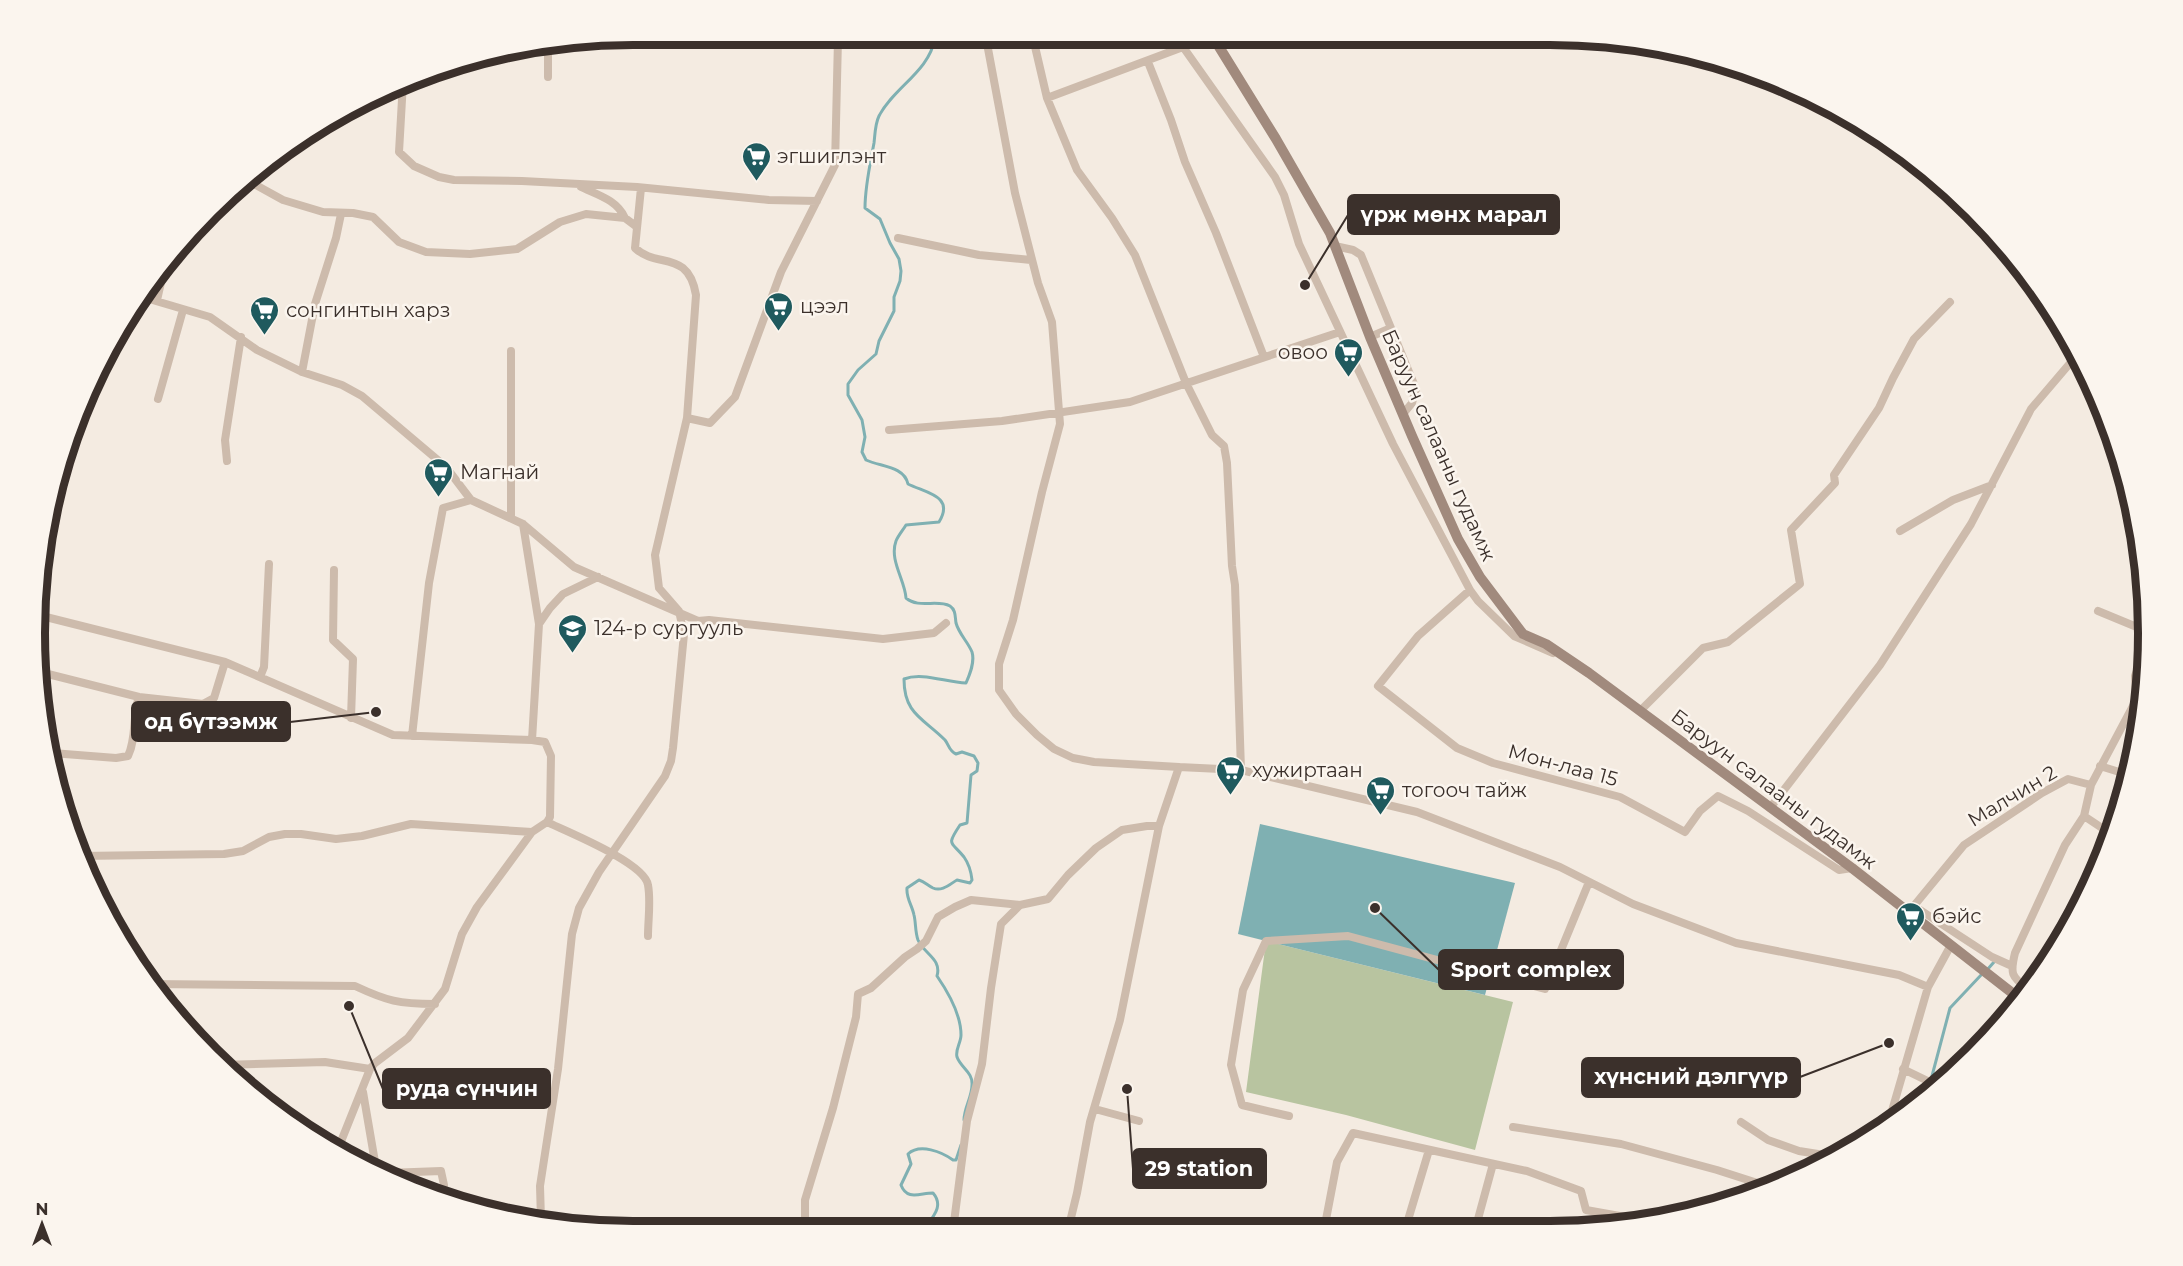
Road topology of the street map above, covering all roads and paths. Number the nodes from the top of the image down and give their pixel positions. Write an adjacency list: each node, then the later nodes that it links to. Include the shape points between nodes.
1 (838, 45): 14 (street, via 835,165)
2 (987, 45): 20 (street)
3 (1035, 45): 10 (street)
4 (1218, 45): 19 (main road, Баруун салааны гудамж)
5 (1183, 47): 7 (street); 27 (street, via 1275,177 1299,244)
6 (547, 51): 8 (street)
7 (1148, 62): 10 (street); 31 (street)
8 (548, 77)
9 (402, 93): 12 (street, via 399,152 414,166 454,180)
10 (1047, 98): 34 (street, via 1077,170 1135,255)
11 (254, 184): 15 (street, via 283,200)
12 (577, 185): 13 (street); 16 (street, via 607,199 621,209)
13 (641, 188): 14 (street); 17 (street)
14 (817, 201): 38 (street, via 781,272 735,398 710,423)
15 (341, 214): 16 (street, via 373,217 399,242 426,252 470,254 516,249 560,222 586,214); 33 (street, via 315,304)
16 (625, 218): 17 (street)
17 (637, 227): 38 (street, via 635,248 640,253 669,260 693,279 696,295)
18 (898, 238): 20 (street, via 979,255)
19 (1335, 246): 26 (street, via 1361,255); 29 (main road, Баруун салааны гудамж)
20 (1031, 260): 36 (street, via 1052,322)
21 (161, 283): 23 (street)
22 (150, 298): 23 (street)
23 (157, 300): 25 (street)
24 (1950, 302): 64 (street, via 1914,339 1879,408 1834,475 1834,483 1791,530 1800,584 1728,642 1703,648)
25 (183, 310): 28 (street, via 210,317); 35 (street)
26 (1391, 328): 29 (street); 37 (street, via 1416,389)
27 (1340, 332): 31 (street); 49 (street)
28 (241, 337): 33 (street, via 257,350); 40 (street, via 225,440)
29 (1370, 337): 37 (main road, Баруун салааны гудамж)
30 (511, 351): 43 (street)
31 (1264, 357): 34 (street)
32 (2071, 362): 41 (street, via 2031,409)
33 (302, 372): 42 (street, via 363,396 446,467)
34 (1186, 383): 36 (street, via 1130,402); 71 (street, via 1212,435 1224,446 1227,463)
35 (158, 399)
36 (1059, 414): 39 (street); 70 (street, via 1053,456 999,664 999,690 1037,735 1073,758)
37 (1403, 414): 56 (main road, Баруун салааны гудамж, via 1458,539 1480,577 1522,634)
38 (687, 418): 50 (street, via 655,555 659,588)
39 (889, 430)
40 (226, 461)
41 (1992, 484): 45 (street, via 1953,500); 74 (street, via 1971,524 1880,665)
42 (471, 500): 43 (street); 66 (street, via 443,508 429,583)
43 (511, 519): 44 (street)
44 (523, 524): 48 (street, via 574,567); 54 (street)
45 (1900, 531)
46 (269, 564): 60 (street)
47 (334, 570): 65 (street, via 333,640 354,659)
48 (598, 577): 50 (street); 54 (street, via 563,594)
49 (1470, 590): 56 (street, via 1514,636); 82 (street, Мон-лаа 15, via 1418,636 1378,686 1456,748 1493,763 1620,796 1685,832 1700,811 1718,796 1839,870)
50 (678, 611): 53 (street, via 698,621 883,639 934,633); 80 (street, via 684,634 671,761)
51 (2098, 611): 55 (street)
52 (45, 617): 57 (street)
53 (946, 623)
54 (539, 624): 67 (street)
55 (2138, 627)
56 (1568, 659): 64 (main road, Баруун салааны гудамж)
57 (225, 662): 60 (street); 62 (street, via 214,698 203,704)
58 (2137, 668): 61 (street)
59 (46, 674): 62 (street)
60 (261, 677): 65 (street)
61 (2135, 689)
62 (139, 697): 68 (street, via 134,745 128,756)
63 (2134, 703): 69 (street)
64 (1640, 711): 74 (main road, Баруун салааны гудамж)
65 (351, 718): 66 (street, via 393,735)
66 (412, 736): 67 (street)
67 (532, 740): 76 (street, via 545,742 551,756)
68 (57, 753)
69 (2100, 766): 72 (street); 73 (street)
70 (1179, 767): 71 (street); 77 (street)
71 (1241, 770): 83 (street, via 1417,812)
72 (2121, 773)
73 (2091, 785): 75 (street); 85 (street, Малчин 2, via 2068,779 1964,845)
74 (1770, 808): 82 (main road, Баруун салааны гудамж)
75 (2084, 816): 78 (street); 88 (street, via 2065,845)
76 (547, 822): 79 (street); 80 (street)
77 (1159, 826): 84 (street, via 1122,830 1096,848 1048,899); 99 (street, via 1120,1020)
78 (2104, 829)
79 (532, 832): 81 (street, via 411,824 336,839 285,834 243,851 224,854); 93 (street, via 477,907 462,934 445,989)
80 (612, 852): 86 (street, via 644,876 648,884); 113 (street, via 579,908 572,934 558,1069 540,1186)
81 (89, 856)
82 (1852, 868): 85 (main road, Баруун салааны гудамж)
83 (1589, 882): 91 (street, via 1633,904 1736,943 1899,975); 101 (street, via 1545,988 1348,936 1266,941 1243,990 1231,1065 1242,1105)
84 (1020, 905): 115 (street, via 971,900 939,917 917,950 858,994 836,1097 805,1200); 116 (street, via 1001,924 982,1064 967,1121)
85 (1911, 910): 87 (main road, Баруун салааны гудамж); 88 (street)
86 (648, 936)
87 (1951, 945): 91 (street); 92 (main road, Баруун салааны гудамж)
88 (2012, 966): 90 (street, via 2015,978)
89 (162, 984): 93 (street, via 355,986 404,1004)
90 (2022, 984)
91 (1928, 987): 96 (street)
92 (2013, 994)
93 (435, 1004): 95 (street, via 408,1038)
94 (234, 1065): 95 (street, via 325,1062)
95 (370, 1069): 98 (street)
96 (1903, 1070): 97 (street); 100 (street)
97 (1929, 1082)
98 (363, 1091): 105 (street); 108 (street)
99 (1095, 1109): 102 (street); 117 (street)
100 (1892, 1111)
101 (1289, 1116)
102 (1139, 1121)
103 (1741, 1122): 107 (street, via 1768,1140)
104 (1513, 1127): 111 (street, via 1620,1144)
105 (341, 1143)
106 (1429, 1150): 109 (street); 118 (street, via 1353,1133 1337,1162); 119 (street)
107 (1820, 1154)
108 (374, 1160)
109 (1493, 1164): 114 (street, via 1527,1171 1581,1191 1586,1210); 120 (street)
110 (400, 1173): 112 (street, via 441,1171)
111 (1757, 1183)
112 (443, 1190)
113 (541, 1214)
114 (1622, 1216)
115 (805, 1221)
116 (954, 1221)
117 (1070, 1221)
118 (1326, 1221)
119 (1408, 1221)
120 (1477, 1221)

